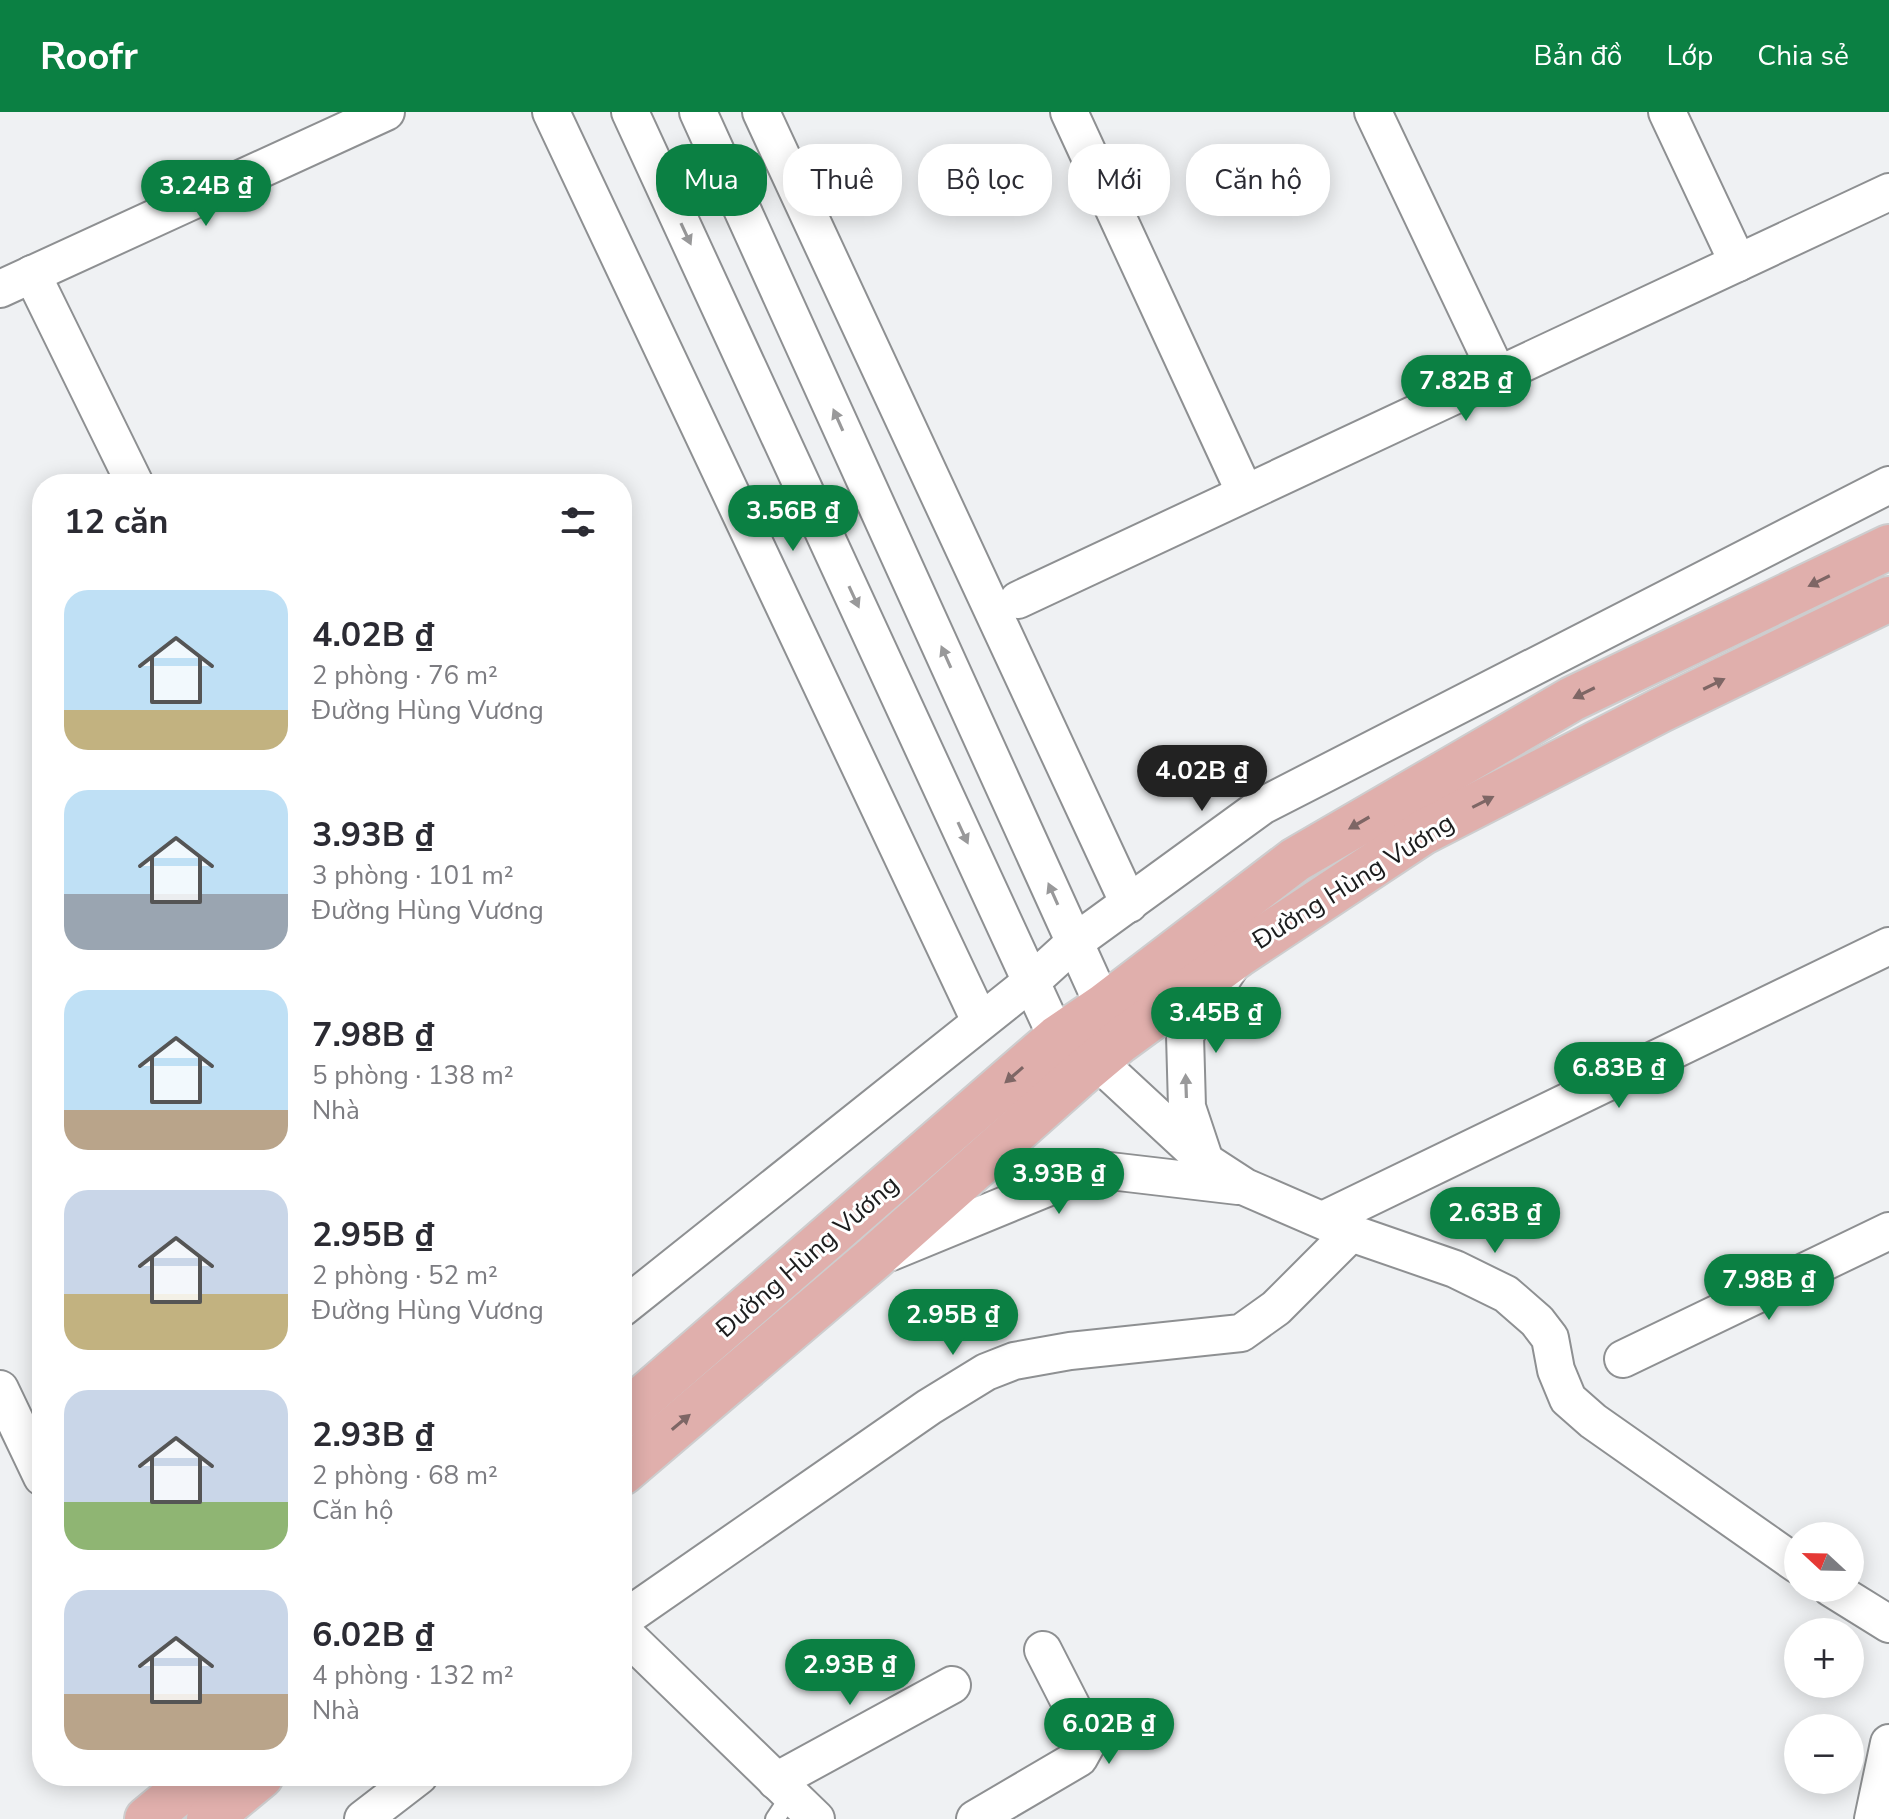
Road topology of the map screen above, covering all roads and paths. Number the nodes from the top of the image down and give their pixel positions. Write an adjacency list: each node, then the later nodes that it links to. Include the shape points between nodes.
1 (386, 112): 11 (street)
2 (551, 112): 25 (street)
3 (630, 112): 24 (street, one-way to 24)
4 (698, 112): 21 (street, one-way to 4)
5 (761, 112): 20 (street)
6 (1069, 112): 16 (street)
7 (1373, 112): 13 (street)
8 (1667, 112): 10 (street)
9 (1889, 192): 10 (street)
10 (1738, 263): 13 (street)
11 (32, 274): 12 (street); 14 (street)
12 (0, 289)
13 (1498, 375): 16 (street)
14 (130, 474)
15 (1889, 485): 20 (street, via 1262,806)
16 (1245, 493): 19 (street)
17 (1889, 547): 27 (main road, Đường Hùng Vương, one-way to 27, via 1572,699 1308,852)
18 (1889, 599): 23 (main road, Đường Hùng Vương, one-way to 18, via 1422,833)
19 (1018, 600)
20 (1129, 904): 21 (street)
21 (1075, 942): 24 (street); 27 (street)
22 (1889, 946): 30 (street)
23 (1238, 955): 27 (main road, Đường Hùng Vương); 28 (street, one-way to 23, via 1187,1107 1185,1035)
24 (1031, 982): 25 (street); 26 (street)
25 (980, 1021): 33 (street)
26 (1057, 1038): 27 (main road, Đường Hùng Vương); 36 (main road, Đường Hùng Vương, one-way to 36)
27 (1099, 1047): 28 (street); 32 (main road, Đường Hùng Vương)
28 (1205, 1161): 29 (street)
29 (1245, 1187): 30 (street); 32 (street, via 1093,1169)
30 (1337, 1226): 39 (street, via 1440,1263 1506,1294 1550,1338 1568,1399); 41 (street, via 1276,1308 1241,1333 1070,1351 986,1372)
31 (1889, 1231): 34 (street)
32 (874, 1258): 38 (main road, Đường Hùng Vương, one-way to 32)
33 (632, 1300)
34 (1623, 1359)
35 (0, 1389): 37 (street)
36 (632, 1407)
37 (32, 1456)
38 (632, 1464)
39 (1784, 1555)
40 (1854, 1602): 42 (street)
41 (632, 1613)
42 (1889, 1624)
43 (632, 1641): 50 (street)
44 (1043, 1650): 54 (street, via 1089,1740 1079,1758)
45 (952, 1685): 50 (street)
46 (1889, 1743): 55 (street)
47 (187, 1786): 51 (main road)
48 (249, 1786): 52 (main road)
49 (406, 1786): 53 (street)
50 (790, 1804)
51 (147, 1819)
52 (209, 1819)
53 (363, 1819)
54 (975, 1819)
55 (1873, 1819)

